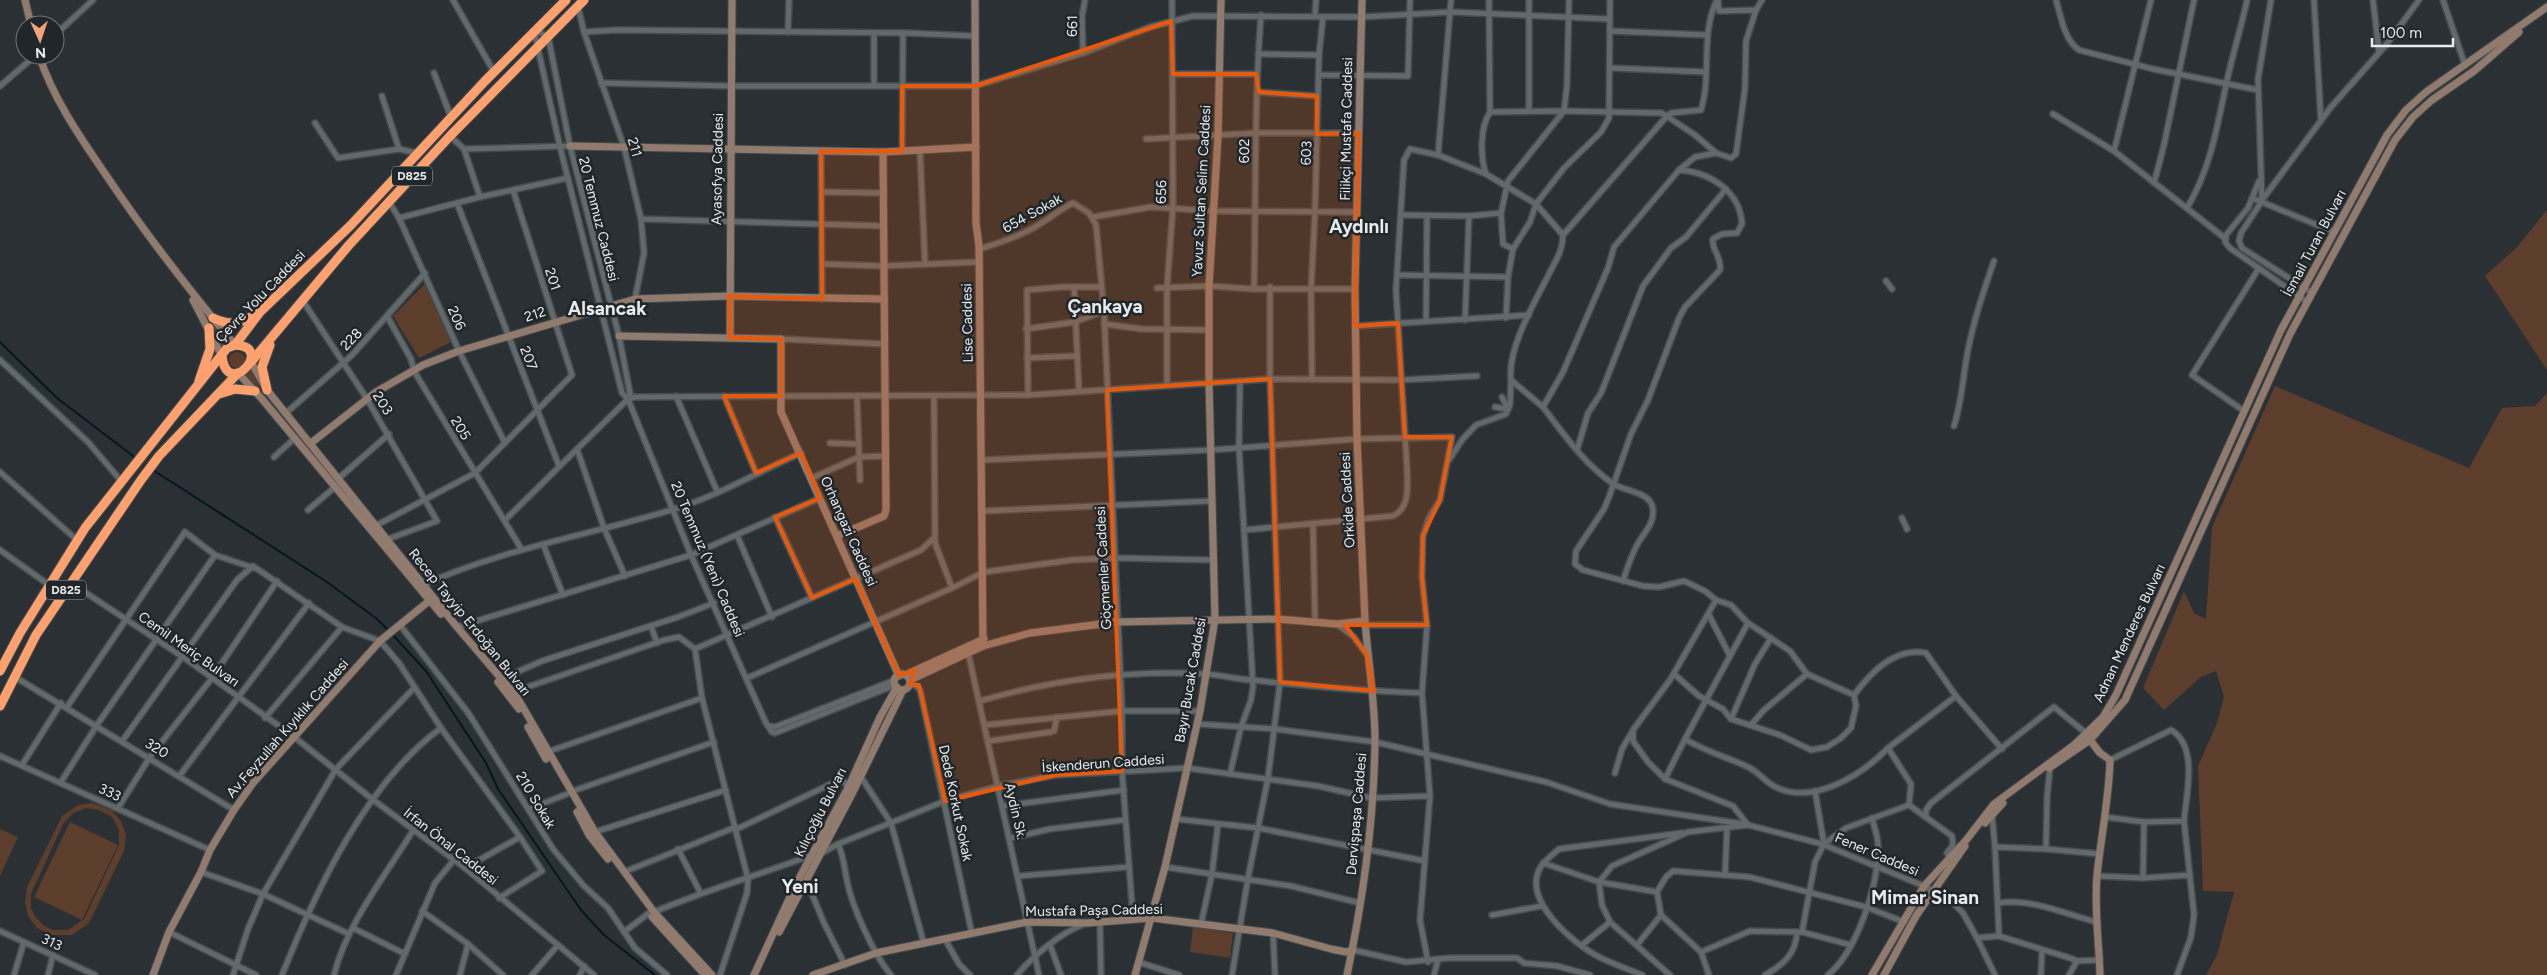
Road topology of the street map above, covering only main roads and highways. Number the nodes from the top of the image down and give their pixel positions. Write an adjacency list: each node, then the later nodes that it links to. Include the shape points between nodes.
1 (566, 0): 3 (highway, Çevre Yolu Caddesi / D825, via 351,225)
2 (581, 3): 6 (highway, D825, via 348,245)
3 (260, 312): 4 (highway, via 236,324); 7 (highway, Çevre Yolu Caddesi / D825)
4 (213, 318)
5 (209, 328): 11 (highway, via 210,349)
6 (278, 329): 9 (highway, D825); 12 (highway, via 262,367)
7 (235, 345): 8 (highway, Çevre Yolu Caddesi / D825, via 227,348); 9 (highway, via 248,349)
8 (222, 356): 10 (highway, via 227,370); 11 (highway, Çevre Yolu Caddesi / D825)
9 (251, 362): 10 (highway, via 246,370)
10 (238, 373): 14 (highway, D825)
11 (197, 386): 15 (highway, Çevre Yolu Caddesi / D825, via 77,540)
12 (267, 390)
13 (255, 391): 14 (highway, via 235,389)
14 (217, 395): 16 (highway, D825, via 159,456 141,480 36,635)
15 (0, 671)
16 (0, 706)

